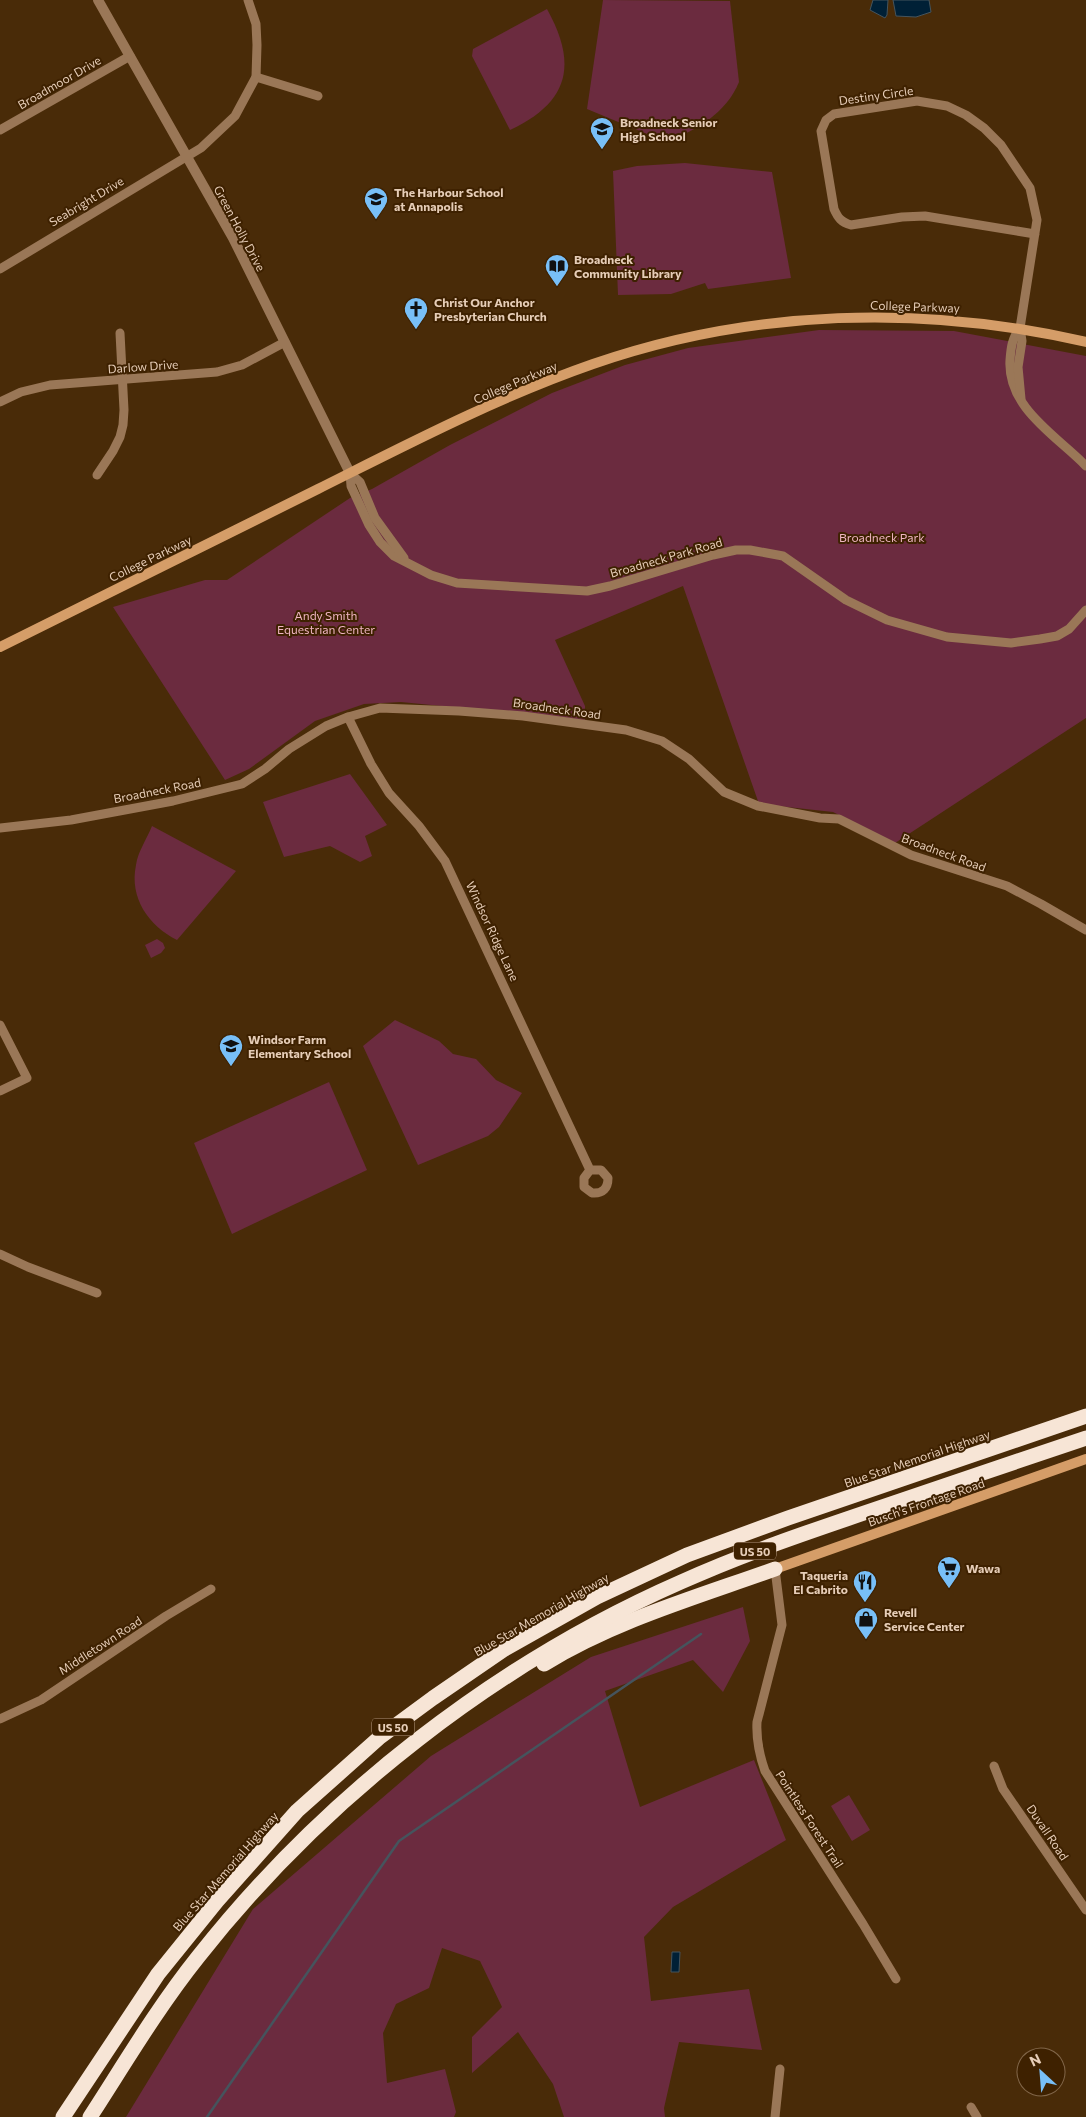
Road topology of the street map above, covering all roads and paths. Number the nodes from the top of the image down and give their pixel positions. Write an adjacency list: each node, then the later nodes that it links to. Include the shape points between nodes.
1 (98, 0): 3 (street, Green Holly Drive)
2 (248, 0): 4 (street, via 256,24)
3 (130, 56): 6 (street, Broadmoor Drive); 7 (street, Green Holly Drive)
4 (256, 77): 5 (street); 7 (street, Seabright Drive, via 235,116 201,148)
5 (318, 96)
6 (0, 130)
7 (186, 156): 9 (street, Seabright Drive); 12 (street, Green Holly Drive, via 233,238)
8 (1036, 234): 8 (street, Destiny Circle, via 925,216 851,225 843,223 832,200 821,136 826,120 847,111 917,101 947,106 966,115 1001,145 1030,188 1037,220); 10 (street, Destiny Circle)
9 (0, 268)
10 (1020, 328): 13 (main road, College Parkway); 16 (street, via 1012,338 1009,368 1012,383 1040,425); 17 (main road, College Parkway, via 955,320 869,316 783,322 695,336 628,352 560,376)
11 (120, 333): 14 (street)
12 (285, 342): 14 (street, Darlow Drive, via 242,365 217,372); 17 (street, Green Holly Drive)
13 (1086, 342)
14 (121, 380): 15 (street, Darlow Drive, via 34,388); 18 (street, via 124,410 120,437)
15 (0, 402)
16 (1086, 466)
17 (350, 473): 19 (street, Broadneck Park Road, via 360,482 375,518 406,560 431,575 457,583 576,592 610,586 713,555 750,550 783,556 846,600 887,620 947,637 1011,643 1057,636 1077,623); 20 (main road, College Parkway)
18 (97, 475)
19 (1086, 610)
20 (0, 647)
21 (348, 717): 22 (street, Broadneck Road, via 326,726 289,749 242,784 71,820); 23 (street, Broadneck Road, via 380,708 460,710 626,730 662,741 689,759 724,792 758,806 839,819 911,855 1006,886); 26 (street, Windsor Ridge Lane, via 389,793 445,861)
22 (0, 828)
23 (1086, 930)
24 (0, 1024): 25 (street, via 27,1078)
25 (0, 1091)
26 (590, 1170)
27 (0, 1254): 28 (street)
28 (97, 1293)
29 (1086, 1416): 41 (highway, Blue Star Memorial Highway / US 50, via 797,1514 687,1555 598,1597 512,1646 433,1698 380,1737 297,1811 217,1901 158,1974)
30 (1086, 1438): 34 (highway, US 50, via 796,1536 679,1582 520,1666)
31 (1086, 1459): 32 (main road, Busch's Frontage Road)
32 (775, 1569): 34 (highway, via 589,1640 550,1660 469,1711); 38 (street, Pointless Forest Trail, via 782,1625 757,1722 759,1753 765,1771)
33 (211, 1589): 35 (street, Middletown Road, via 40,1700)
34 (449, 1717): 42 (highway, US 50, via 348,1797 255,1890 197,1958)
35 (0, 1719)
36 (994, 1766): 37 (street, Duvall Road, via 1004,1789)
37 (1086, 1910)
38 (896, 1980)
39 (780, 2069): 43 (street)
40 (971, 2107): 44 (street)
41 (63, 2117)
42 (90, 2117)
43 (775, 2117)
44 (977, 2117)

